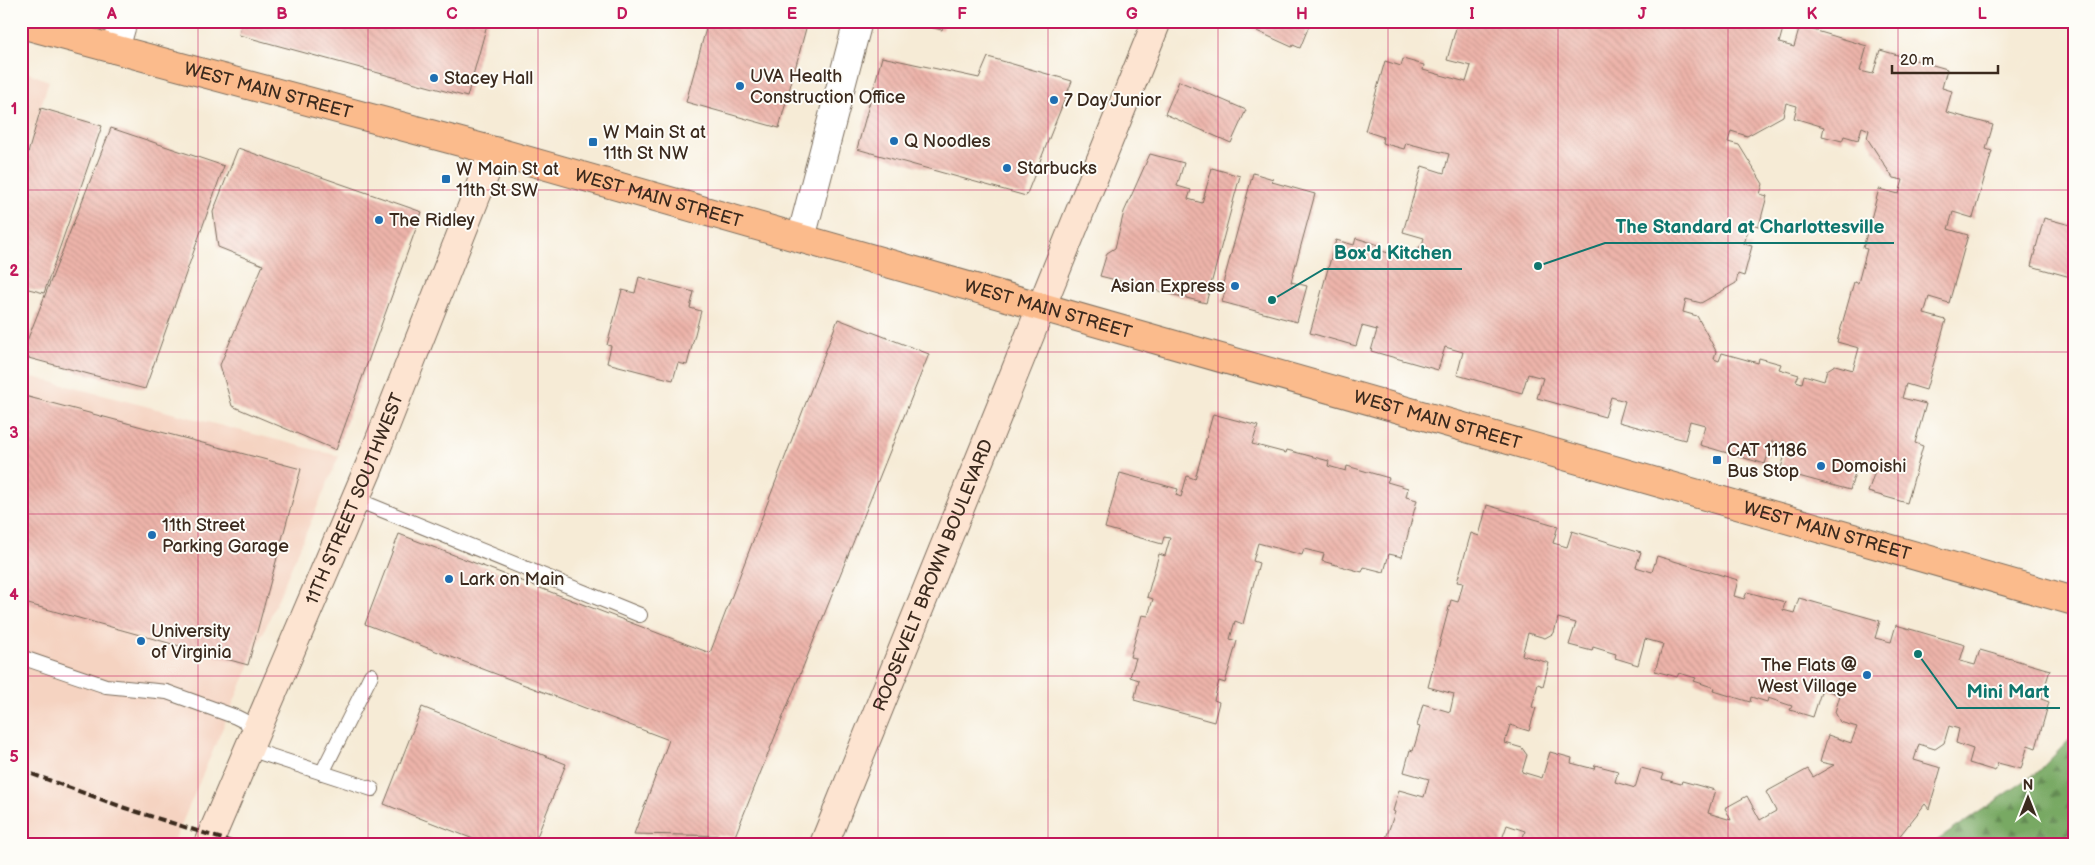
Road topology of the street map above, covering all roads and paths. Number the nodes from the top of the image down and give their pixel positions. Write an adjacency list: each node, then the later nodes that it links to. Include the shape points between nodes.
1 (123, 21): 5 (street)
2 (858, 21): 7 (street)
3 (1157, 21): 8 (main road, ROOSEVELT BROWN BOULEVARD)
4 (21, 24): 5 (main road, WEST MAIN STREET)
5 (116, 49): 6 (main road, WEST MAIN STREET)
6 (494, 152): 7 (main road, WEST MAIN STREET); 9 (main road, 11TH STREET SOUTHWEST)
7 (800, 238): 8 (main road, WEST MAIN STREET)
8 (1040, 307): 10 (main road, WEST MAIN STREET); 18 (main road, ROOSEVELT BROWN BOULEVARD)
9 (355, 500): 11 (lane); 14 (main road, 11TH STREET SOUTHWEST)
10 (2074, 601)
11 (640, 615)
12 (21, 657): 14 (lane, via 106,686 167,692 236,717)
13 (371, 675): 15 (lane)
14 (253, 738): 15 (lane); 17 (main road, 11TH STREET SOUTHWEST)
15 (322, 773): 16 (lane)
16 (372, 789)
17 (208, 844)
18 (824, 844)

